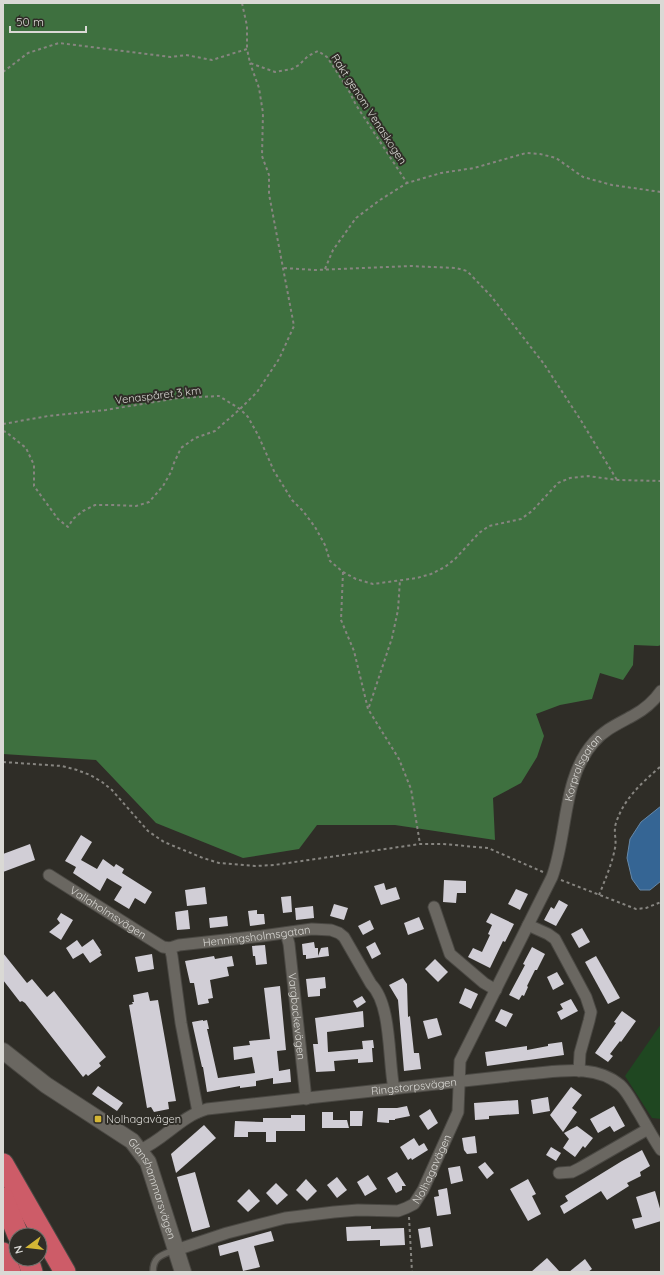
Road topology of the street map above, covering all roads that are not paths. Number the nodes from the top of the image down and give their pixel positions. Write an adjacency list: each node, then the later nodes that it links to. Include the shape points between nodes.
1 (661, 691): 4 (street, Korpralsgatan, via 643,709 604,733 584,754 573,784 559,857)
2 (49, 875): 6 (street, Vallaholmsvägen, via 163,947)
3 (434, 907): 7 (street, via 450,954)
4 (528, 925): 7 (street, Korpralsgatan); 9 (street, via 555,939 589,1005 590,1021 580,1053)
5 (286, 933): 6 (street, Henningsholmsgatan); 11 (street, Henningsholmsgatan, via 312,929 331,930 339,933 348,943 371,984 376,988 386,1013); 12 (street, Vargbackevägen)
6 (170, 948): 13 (street)
7 (496, 990): 10 (street, Nolhagavägen, via 460,1061)
8 (3, 1052): 15 (street, Glanshammarsvägen, via 46,1085 132,1141)
9 (579, 1071): 10 (street, Ringstorpsvägen); 14 (street, Ringstorpsvägen, via 603,1075 620,1086)
10 (459, 1082): 11 (street, Ringstorpsvägen); 21 (street, Nolhagavägen, via 458,1112 454,1123 414,1204 398,1211 358,1210 285,1218 226,1233)
11 (394, 1089): 12 (street, Ringstorpsvägen)
12 (306, 1099): 13 (street, Ringstorpsvägen)
13 (198, 1112): 15 (street, Ringstorpsvägen)
14 (648, 1129): 16 (street, Ringstorpsvägen); 18 (street, via 572,1172)
15 (140, 1150): 21 (street, Glanshammarsvägen, via 148,1162)
16 (661, 1150)
17 (3, 1164): 24 (highway)
18 (559, 1173)
19 (3, 1198): 20 (highway)
20 (15, 1227)
21 (176, 1250): 25 (lane, via 158,1257 153,1264); 26 (street, Glanshammarsvägen)
22 (3, 1253): 23 (highway)
23 (10, 1272)
24 (65, 1272)
25 (153, 1272)
26 (183, 1272)

